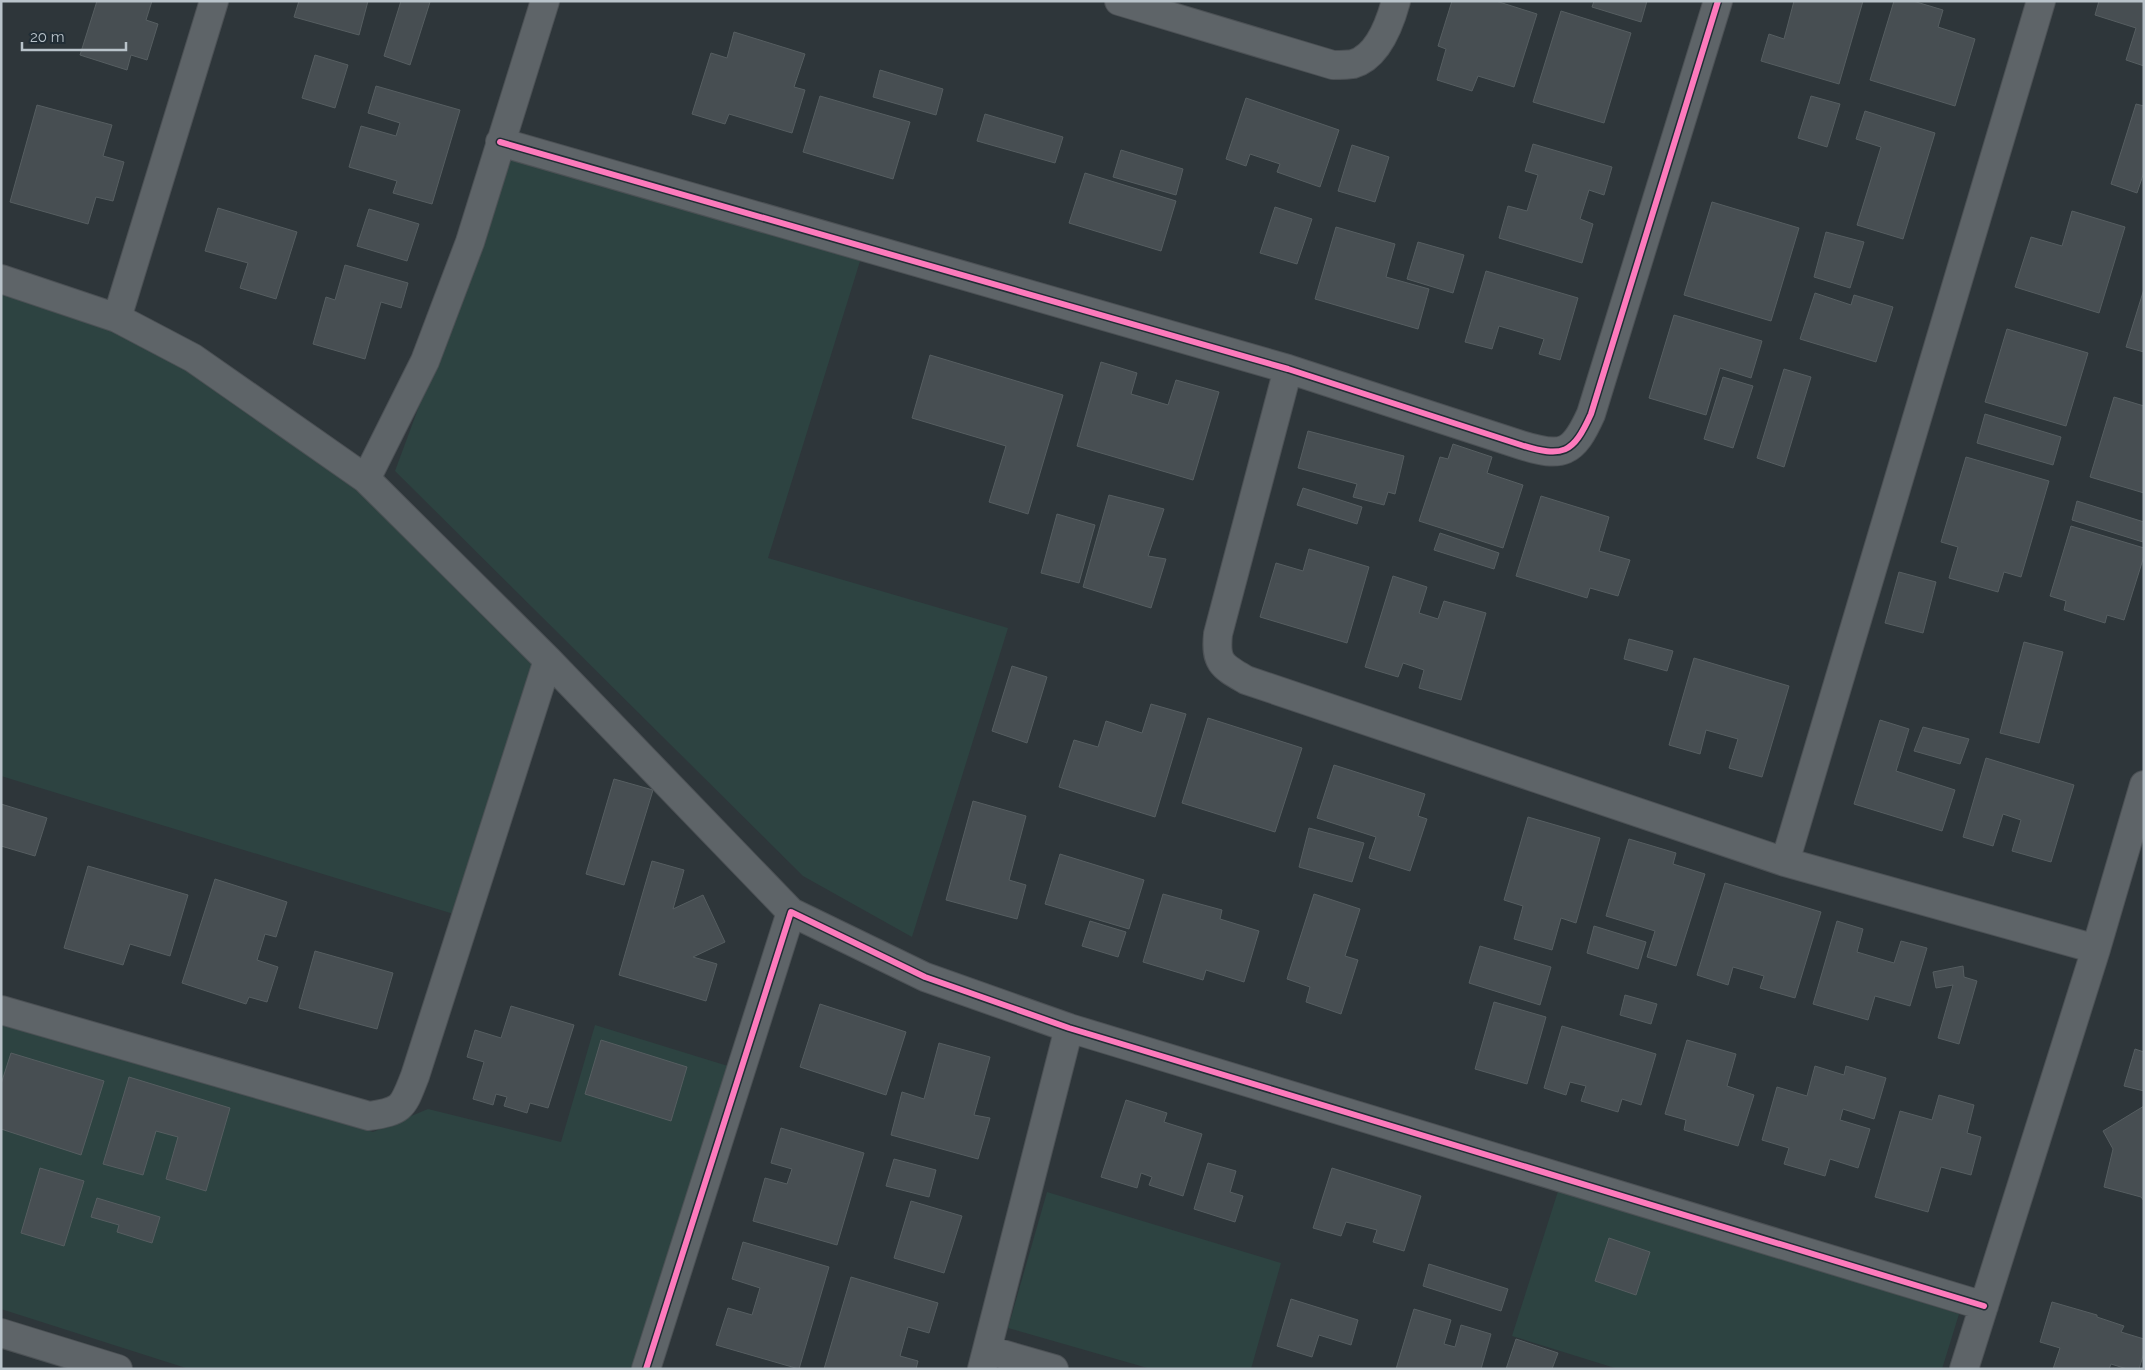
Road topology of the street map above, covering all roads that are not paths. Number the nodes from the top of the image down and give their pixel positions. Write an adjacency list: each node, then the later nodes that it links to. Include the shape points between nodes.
1 (214, 1): 9 (street)
2 (545, 1): 7 (street)
3 (1119, 1): 4 (street, via 1333,66 1354,64 1374,50 1390,21)
4 (1396, 1)
5 (1718, 1): 10 (street, via 1591,414 1581,436 1572,446 1552,452 1540,451)
6 (2041, 1): 14 (street)
7 (500, 142): 10 (street); 11 (street, via 470,242 425,361)
8 (1, 279): 9 (street)
9 (117, 318): 11 (street, via 194,358)
10 (1288, 369): 14 (street, via 1218,634 1216,652 1224,667 1246,680)
11 (366, 479): 12 (street)
12 (548, 660): 15 (street); 17 (street, via 415,1076 404,1103 392,1113 369,1116)
13 (2144, 785): 16 (street)
14 (1785, 862): 16 (street)
15 (792, 912): 18 (street, via 925,977); 23 (street)
16 (2096, 949): 19 (street)
17 (1, 1010)
18 (1069, 1028): 19 (street); 21 (street)
19 (1984, 1306): 25 (street)
20 (1, 1333): 22 (street)
21 (985, 1359): 24 (street)
22 (118, 1369)
23 (646, 1369)
24 (1054, 1369)
25 (1964, 1369)

